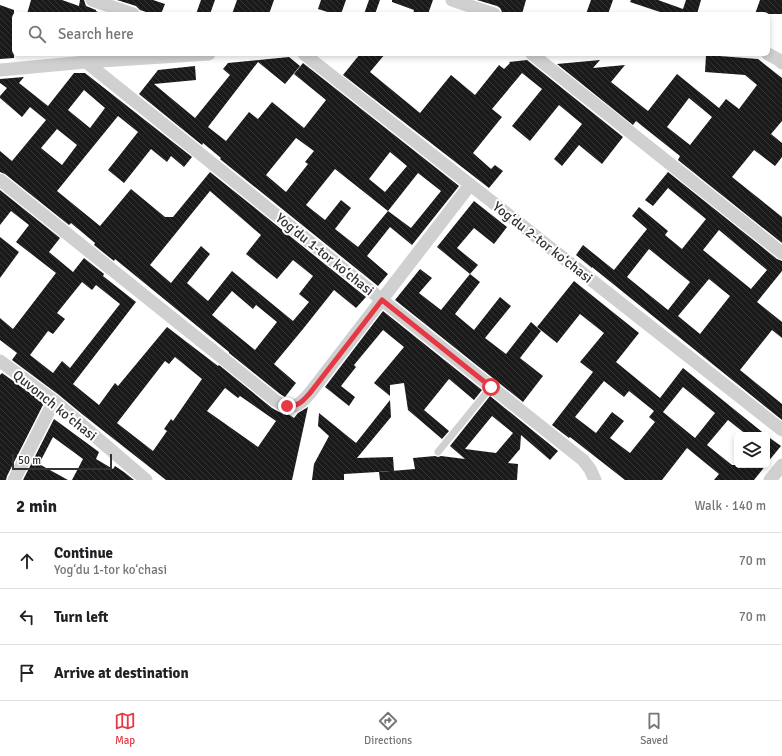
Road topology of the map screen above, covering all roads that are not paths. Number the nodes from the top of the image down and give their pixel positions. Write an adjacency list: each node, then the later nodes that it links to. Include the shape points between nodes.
1 (92, 0): 3 (street)
2 (452, 0): 4 (street)
3 (126, 12)
4 (488, 12)
5 (770, 55): 10 (street)
6 (185, 56): 9 (street)
7 (307, 56): 13 (street, Yogʻdu 2-tor koʻchasi)
8 (535, 56): 14 (street)
9 (86, 62): 11 (street); 15 (street, Yogʻdu 1-tor koʻchasi)
10 (782, 63)
11 (0, 70)
12 (0, 180): 15 (street, via 276,401 287,406 301,403 310,393)
13 (470, 185): 15 (street); 19 (street, Yogʻdu 2-tor koʻchasi)
14 (782, 253)
15 (382, 300): 17 (street, Yogʻdu 1-tor koʻchasi)
16 (0, 361): 18 (street, Quvonch koʻchasi)
17 (491, 387): 20 (lane); 24 (street, Yogʻdu 1-tor koʻchasi, via 583,460)
18 (54, 402): 22 (street); 23 (street, Quvonch koʻchasi)
19 (782, 430)
20 (438, 452)
21 (782, 465): 25 (street)
22 (14, 480)
23 (146, 480)
24 (595, 480)
25 (770, 480)

